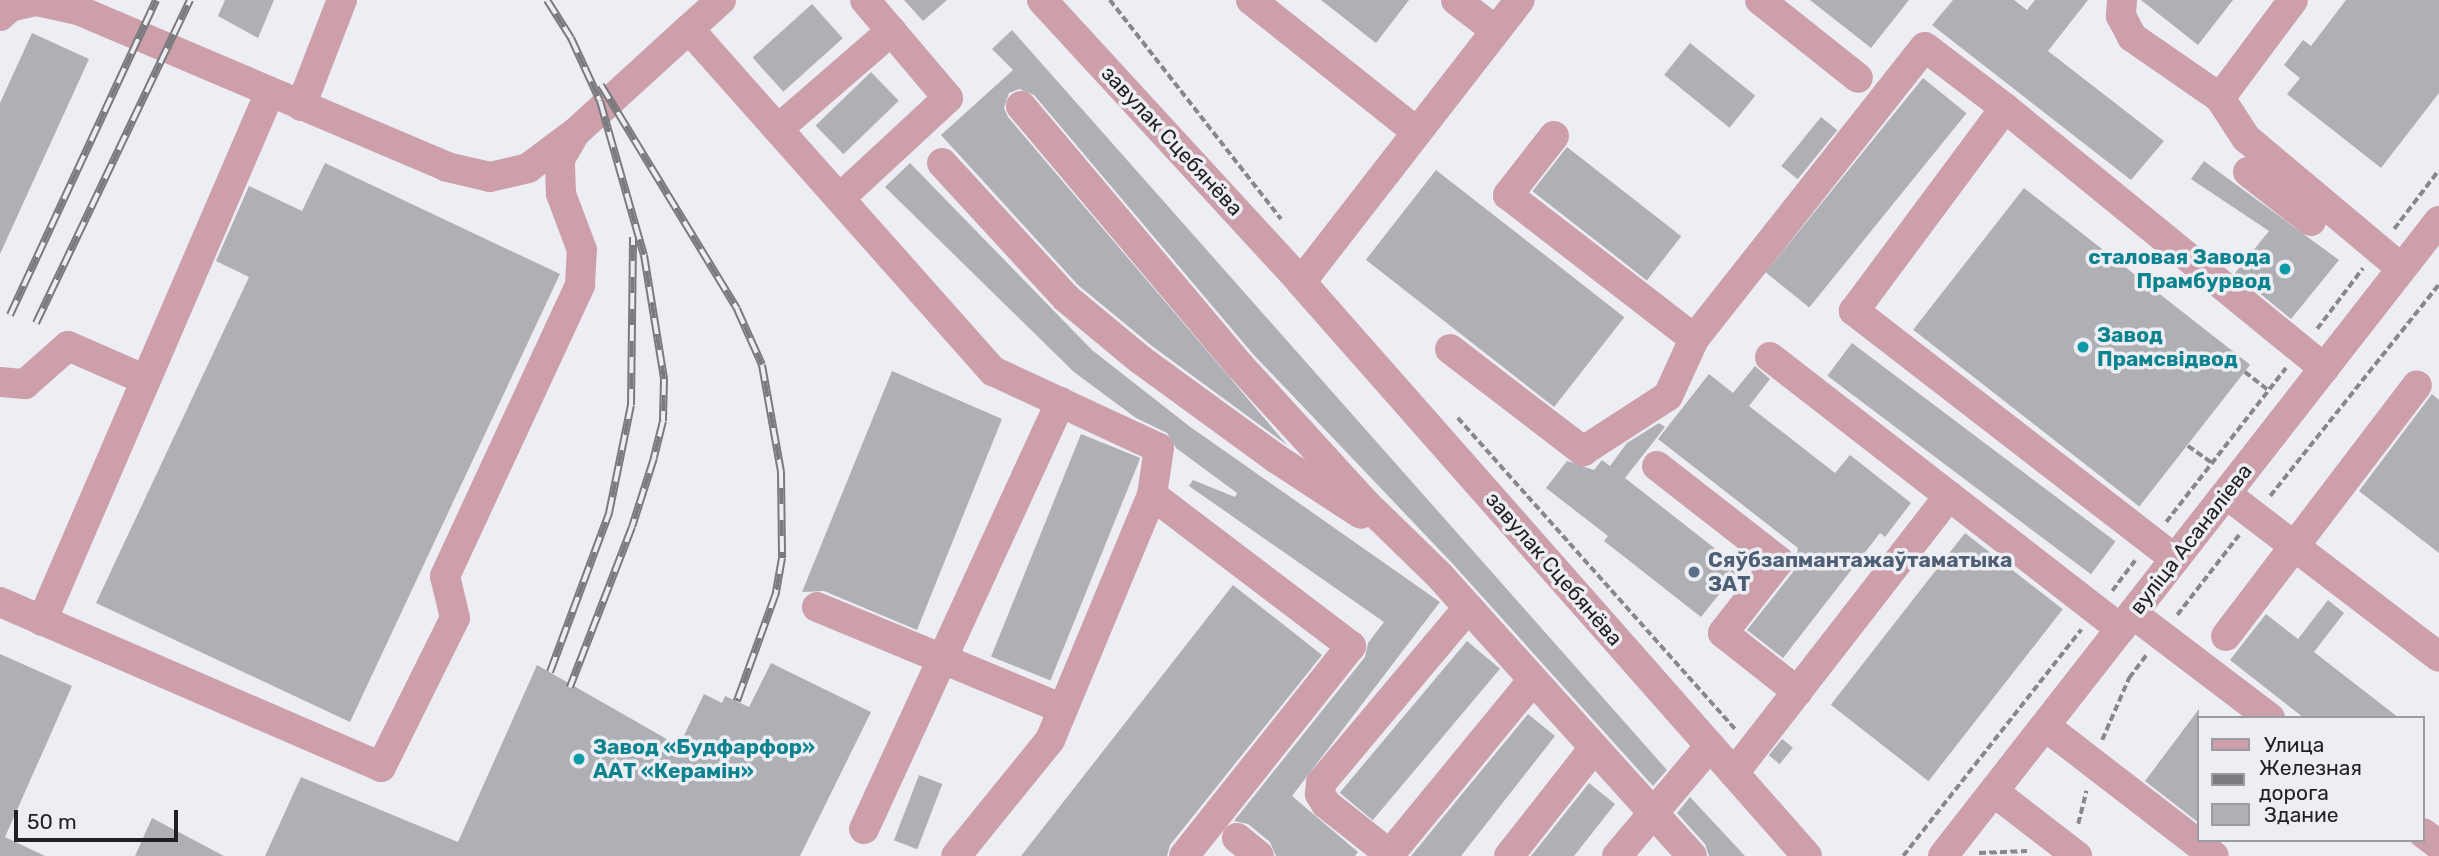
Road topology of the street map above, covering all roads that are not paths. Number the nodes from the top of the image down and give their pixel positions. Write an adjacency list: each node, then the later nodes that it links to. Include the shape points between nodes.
1 (37, 0): 12 (street, via 10,7); 17 (street, via 78,10)
2 (342, 0): 19 (street)
3 (721, 0): 13 (street)
4 (865, 0): 15 (street)
5 (1251, 0): 23 (street)
6 (1456, 0): 14 (street)
7 (1520, 0): 14 (street)
8 (1760, 0): 16 (street)
9 (2122, 0): 18 (street, via 2121,16 2132,37)
10 (2293, 0): 18 (street)
11 (1053, 3): 32 (street, завулак Сцебянёва)
12 (0, 16)
13 (689, 29): 22 (street); 24 (street)
14 (1495, 30): 23 (street)
15 (891, 31): 22 (street); 28 (street, via 948,98)
16 (1858, 78)
17 (270, 92): 19 (street); 37 (street)
18 (2220, 98): 30 (street, via 2246,138)
19 (301, 106): 24 (street, via 447,167 489,177 528,169)
20 (1021, 106): 45 (street, via 1240,366)
21 (2005, 108): 33 (street, via 1925,47); 36 (street); 47 (street, via 1854,311)
22 (778, 129): 28 (street)
23 (1417, 132): 32 (street)
24 (576, 133): 51 (street, via 560,159 561,183 582,250 580,285 445,576 455,618 381,767)
25 (1554, 136): 33 (street, via 1508,195)
26 (942, 163): 45 (street, via 1066,298 1141,360 1277,459)
27 (2248, 172): 30 (street, via 2331,236)
28 (840, 198): 40 (street, via 993,371)
29 (2439, 221): 31 (street, вуліца Асаналіева)
30 (2366, 240): 31 (street)
31 (2401, 268): 36 (street, вуліца Асаналіева)
32 (1301, 282): 61 (street, завулак Сцебянёва)
33 (1694, 339): 34 (street, via 1668,396 1583,451)
34 (1450, 349)
35 (1770, 357): 44 (street)
36 (2324, 368): 42 (street, вуліца Асаналіева)
37 (146, 380): 38 (street, via 68,346 24,384); 51 (street)
38 (0, 382)
39 (2417, 385): 46 (street)
40 (1060, 402): 43 (street, via 1158,448); 55 (street)
41 (1657, 466): 57 (street, via 1779,561 1723,633)
42 (2226, 494): 46 (street); 47 (street, вуліца Асаналіева)
43 (1152, 495): 58 (street); 70 (street, via 1351,646)
44 (1950, 496): 52 (street, via 2097,610); 57 (street)
45 (1400, 538): 50 (street)
46 (2295, 546): 53 (street); 54 (street)
47 (2175, 559): 52 (street, вуліца Асаналіева)
48 (0, 603): 51 (street)
49 (817, 607): 55 (street)
50 (1468, 608): 56 (street); 68 (street, via 1321,783 1320,794 1326,804)
51 (42, 621)
52 (2127, 621): 59 (street, via 2161,635); 60 (street, вуліца Асаналіева)
53 (2226, 636)
54 (2439, 657)
55 (940, 659): 58 (street); 66 (street)
56 (1533, 680): 62 (street); 68 (street)
57 (1798, 692): 63 (street)
58 (1063, 709): 69 (street, via 1050,740)
59 (2267, 716)
60 (2045, 726): 64 (street, вуліца Асаналіева); 76 (street)
61 (1710, 746): 63 (street, завулак Сцебянёва); 65 (street)
62 (1594, 748): 65 (street); 71 (street)
63 (1734, 773): 74 (street, завулак Сцебянёва)
64 (1994, 792): 67 (street); 75 (street, вуліца Асаналіева)
65 (1653, 813): 72 (street); 73 (street)
66 (864, 829)
67 (2075, 854)
68 (1391, 855)
69 (956, 856)
70 (1184, 856)
71 (1509, 856)
72 (1617, 856)
73 (1692, 856)
74 (1807, 856)
75 (1943, 856)
76 (2214, 856)

